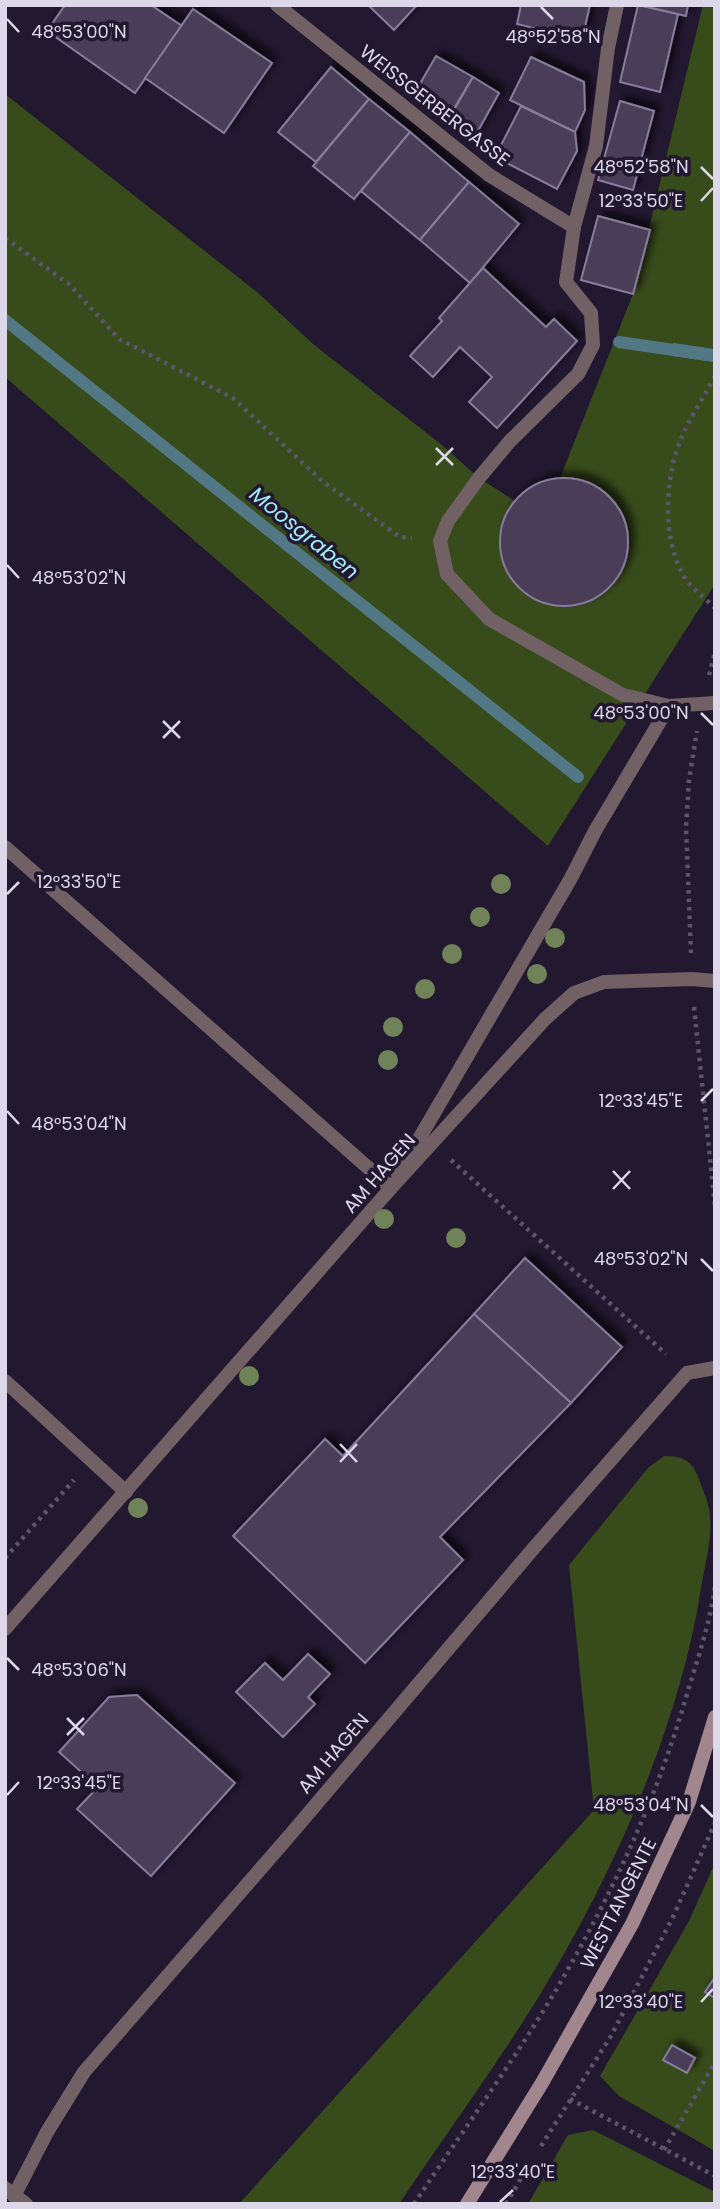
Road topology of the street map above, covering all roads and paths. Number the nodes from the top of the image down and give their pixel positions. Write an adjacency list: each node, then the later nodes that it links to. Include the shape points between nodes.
1 (277, 5): 3 (street, WEISSGERBERGASSE, via 489,175)
2 (617, 5): 3 (street, via 596,146)
3 (574, 227): 6 (street, via 566,282 591,313 593,345 579,374 479,478 448,521)
4 (5, 238): 6 (path, via 69,284 119,339 233,398 322,481 400,537)
5 (715, 376): 7 (path, via 683,434 672,466 668,508 671,542 682,575)
6 (440, 541): 10 (street, via 447,574 489,620 623,695)
7 (715, 608)
8 (715, 652): 9 (path)
9 (708, 703): 10 (street); 12 (path, via 689,780 686,827)
10 (669, 706): 15 (street)
11 (5, 847): 15 (street)
12 (692, 979): 13 (street, AM HAGEN); 14 (street, AM HAGEN, via 604,982 575,993 545,1019); 16 (path)
13 (715, 981)
14 (432, 1143): 15 (street, AM HAGEN); 18 (path)
15 (391, 1188): 21 (street, AM HAGEN)
16 (715, 1206)
17 (715, 1368): 18 (street)
18 (687, 1373): 30 (street, AM HAGEN, via 84,2071)
19 (5, 1381): 20 (street)
20 (92, 1460): 21 (street); 22 (path)
21 (126, 1492): 24 (street, AM HAGEN)
22 (5, 1558)
23 (715, 1586): 31 (path, via 677,1729 642,1825 597,1918 549,2001)
24 (5, 1629)
25 (715, 1717): 27 (main road, WESTTANGENTE, via 689,1802 638,1912)
26 (715, 2062): 28 (path)
27 (542, 2083): 28 (path); 32 (main road, WESTTANGENTE)
28 (664, 2150): 29 (path)
29 (715, 2176)
30 (15, 2196)
31 (414, 2204)
32 (467, 2204)

